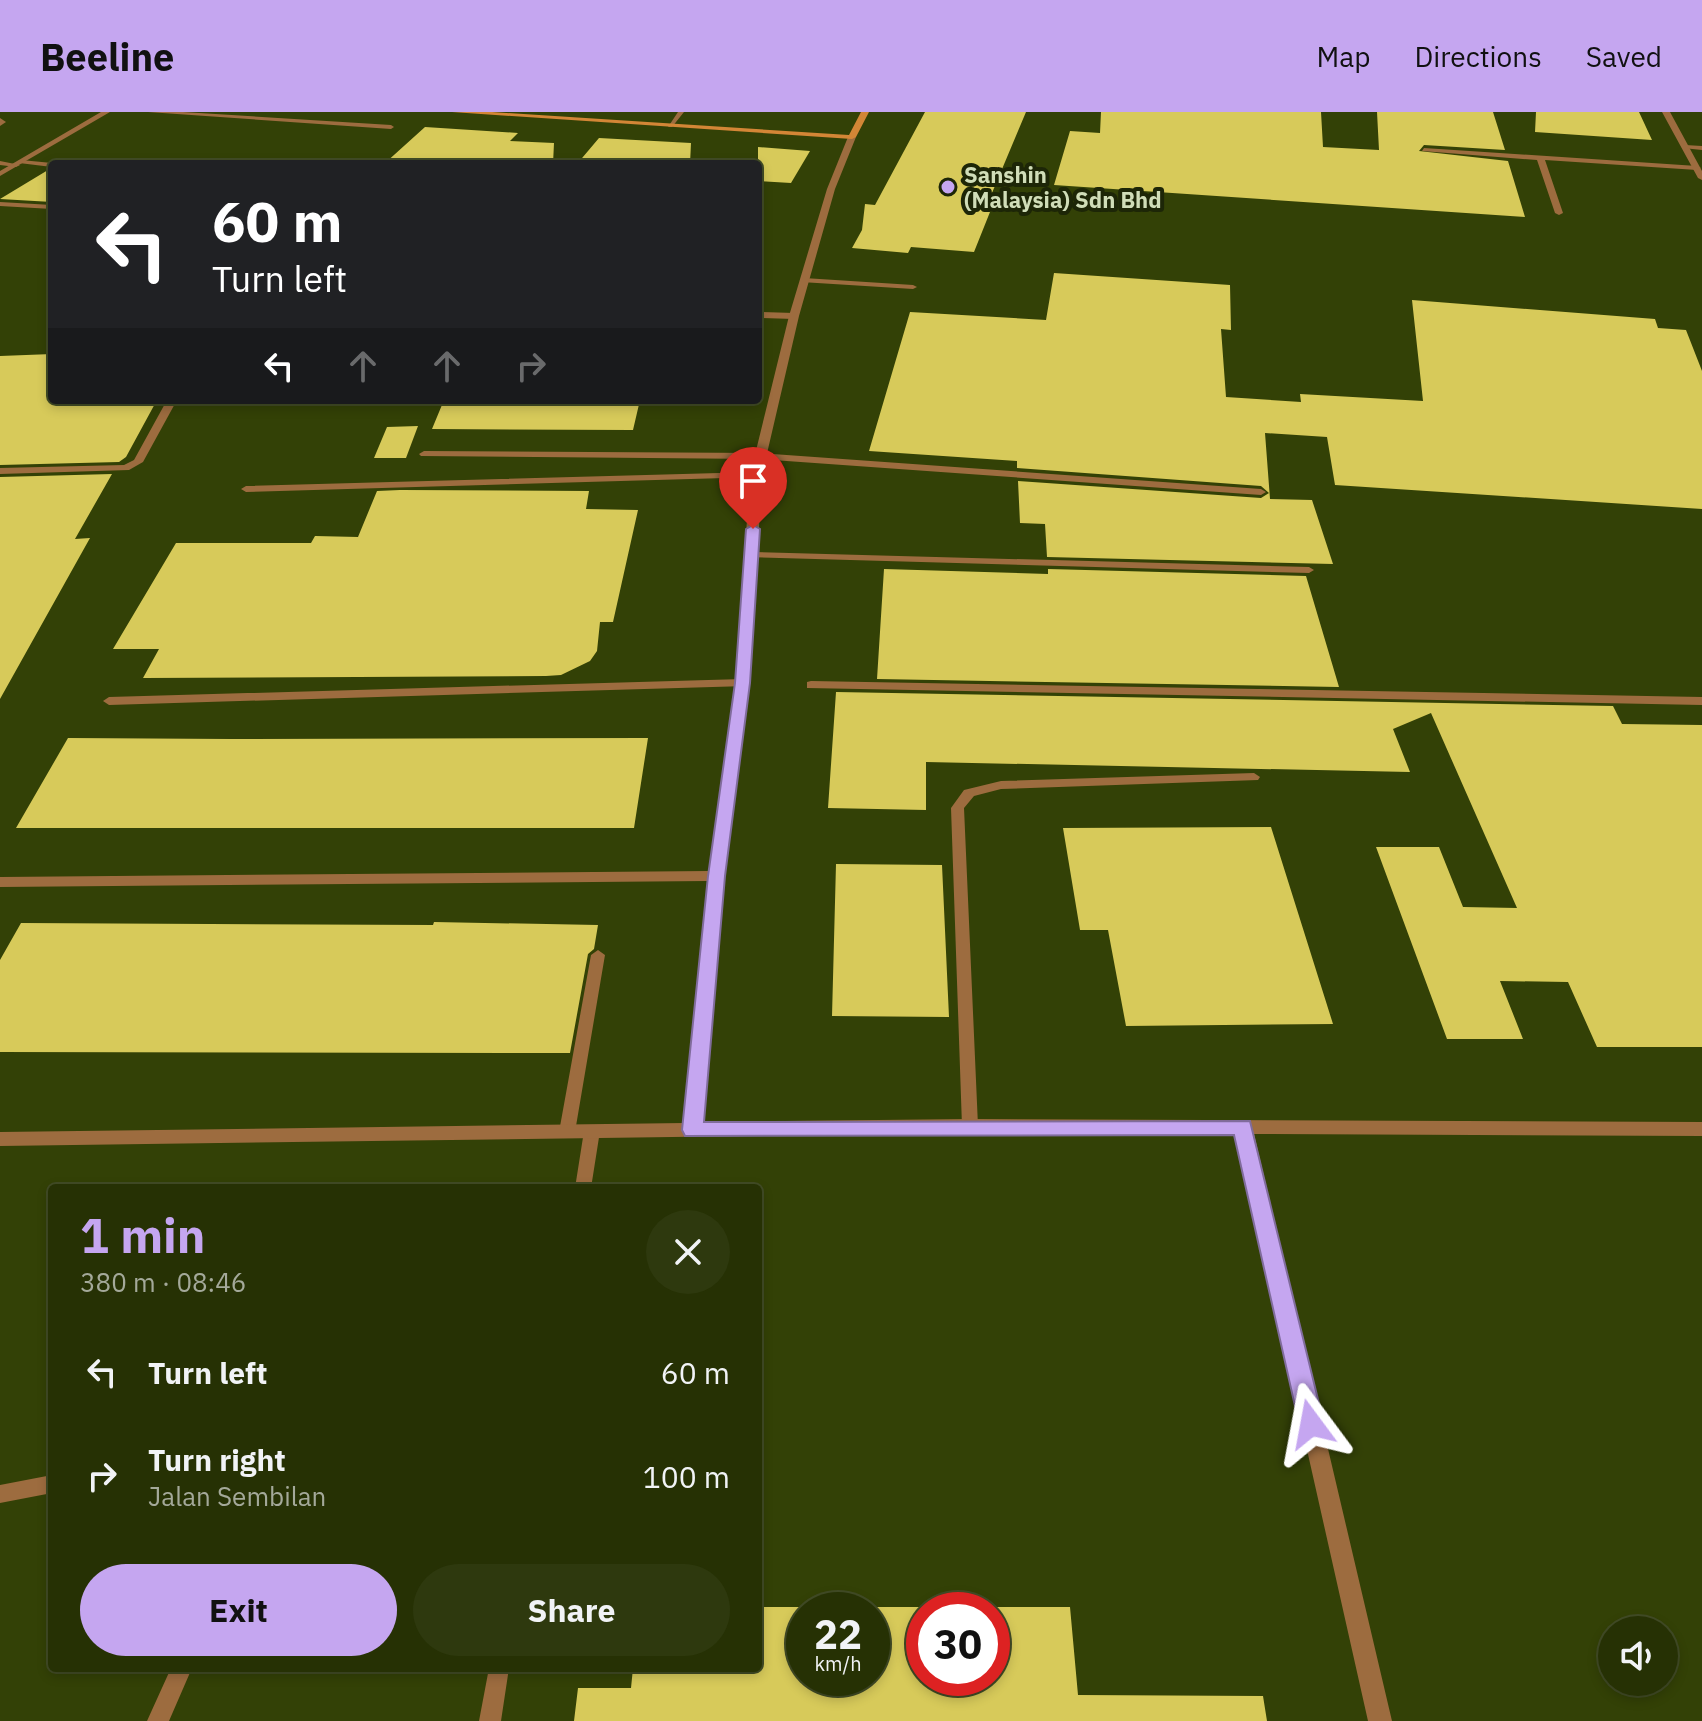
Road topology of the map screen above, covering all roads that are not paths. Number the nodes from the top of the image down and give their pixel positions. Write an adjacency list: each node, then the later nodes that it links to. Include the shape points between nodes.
1 (106, 112): 17 (street)
2 (151, 112): 8 (lane)
3 (259, 112): 8 (lane)
4 (456, 112): 9 (main road)
5 (681, 112): 9 (lane)
6 (865, 112): 11 (main road)
7 (1666, 112): 12 (street)
8 (250, 118): 10 (lane)
9 (670, 126): 11 (main road)
10 (391, 127)
11 (852, 137): 25 (street)
12 (1685, 147): 13 (lane); 19 (street)
13 (1702, 148)
14 (1424, 150): 15 (lane)
15 (1540, 157): 19 (lane); 24 (lane)
16 (0, 163): 17 (lane)
17 (18, 163): 18 (lane); 20 (street)
18 (48, 165)
19 (1697, 168): 21 (street)
20 (0, 174)
21 (1702, 178)
22 (0, 204): 23 (lane)
23 (48, 207)
24 (1559, 213)
25 (804, 280): 26 (lane); 28 (street)
26 (913, 287)
27 (762, 315): 28 (lane)
28 (794, 316): 31 (street)
29 (170, 404): 32 (lane, via 138,462 126,468)
30 (424, 454): 31 (lane)
31 (760, 456): 33 (street); 35 (lane)
32 (0, 471)
33 (756, 475): 34 (lane); 36 (street)
34 (246, 489)
35 (1261, 492)
36 (751, 555): 37 (lane); 38 (street)
37 (1309, 570)
38 (743, 683): 40 (lane); 43 (street)
39 (811, 685): 41 (lane)
40 (109, 701)
41 (1702, 701)
42 (1254, 777): 46 (lane, via 1001,785 969,793 957,808)
43 (716, 876): 44 (street); 49 (street)
44 (0, 882)
45 (598, 955): 51 (lane)
46 (970, 1126): 47 (street); 49 (street)
47 (1243, 1126): 48 (street); 60 (street)
48 (1702, 1129)
49 (693, 1130): 50 (street)
50 (592, 1131): 51 (street); 53 (lane)
51 (567, 1132): 52 (street)
52 (0, 1139)
53 (584, 1184)
54 (48, 1485): 55 (lane)
55 (0, 1494)
56 (180, 1672): 58 (lane)
57 (498, 1672): 59 (lane)
58 (158, 1721)
59 (490, 1721)
60 (1380, 1721)

